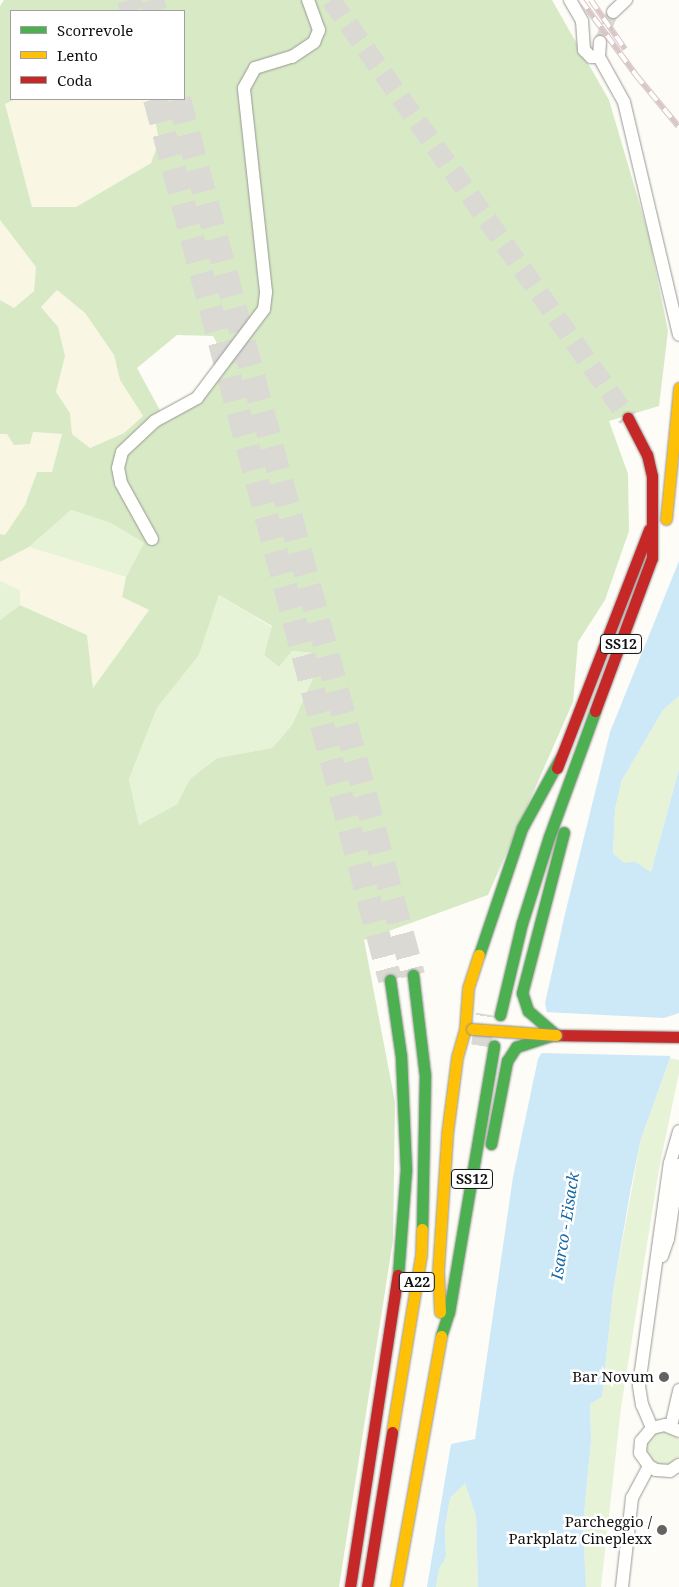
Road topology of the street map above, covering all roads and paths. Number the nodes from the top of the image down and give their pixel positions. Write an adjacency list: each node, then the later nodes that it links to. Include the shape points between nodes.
1 (308, 0): 11 (street, via 319,30 314,42 292,57 254,68 244,88 266,292 264,309 197,398 155,421 122,452 118,468 121,483)
2 (570, 0): 6 (street, via 582,21 584,50 592,57)
3 (626, 0): 4 (street)
4 (613, 12)
5 (600, 42): 6 (street)
6 (599, 57): 7 (street, via 624,102)
7 (679, 335)
8 (679, 388): 12 (main road, via 667,515 662,539)
9 (628, 418): 10 (main road, SS12, via 651,469)
10 (653, 518): 12 (main road, SS12); 14 (main road, SS12)
11 (152, 539)
12 (652, 558): 13 (main road, SS12)
13 (590, 730): 18 (main road, SS12, via 549,837 522,923); 20 (main road, via 522,993 528,1011)
14 (562, 755): 15 (main road, SS12); 19 (main road, via 522,828 468,988)
15 (539, 824)
16 (413, 975): 36 (main road, A22, via 425,1075 426,1165 421,1255)
17 (390, 980): 35 (main road, A22, via 401,1056 406,1149 401,1254)
18 (500, 1015)
19 (468, 1029): 20 (main road, bridge); 29 (main road, via 457,1057 447,1134 438,1272)
20 (556, 1035): 21 (main road); 25 (main road, via 516,1047 507,1061)
21 (679, 1037)
22 (494, 1046): 29 (main road, SS12)
23 (474, 1089): 29 (main road, SS12)
24 (679, 1131): 28 (street, via 670,1163)
25 (490, 1153)
26 (679, 1166): 28 (street, via 668,1239)
27 (481, 1200): 29 (main road, via 466,1276)
28 (655, 1274): 31 (street, via 640,1385 642,1405)
29 (445, 1312): 37 (main road, SS12)
30 (679, 1390): 32 (street)
31 (652, 1428): 32 (street); 34 (street, via 641,1441 640,1453)
32 (675, 1429)
33 (679, 1465): 34 (street, via 663,1472)
34 (649, 1466): 38 (street, via 632,1498)
35 (350, 1587)
36 (367, 1587)
37 (396, 1587)
38 (622, 1587)

